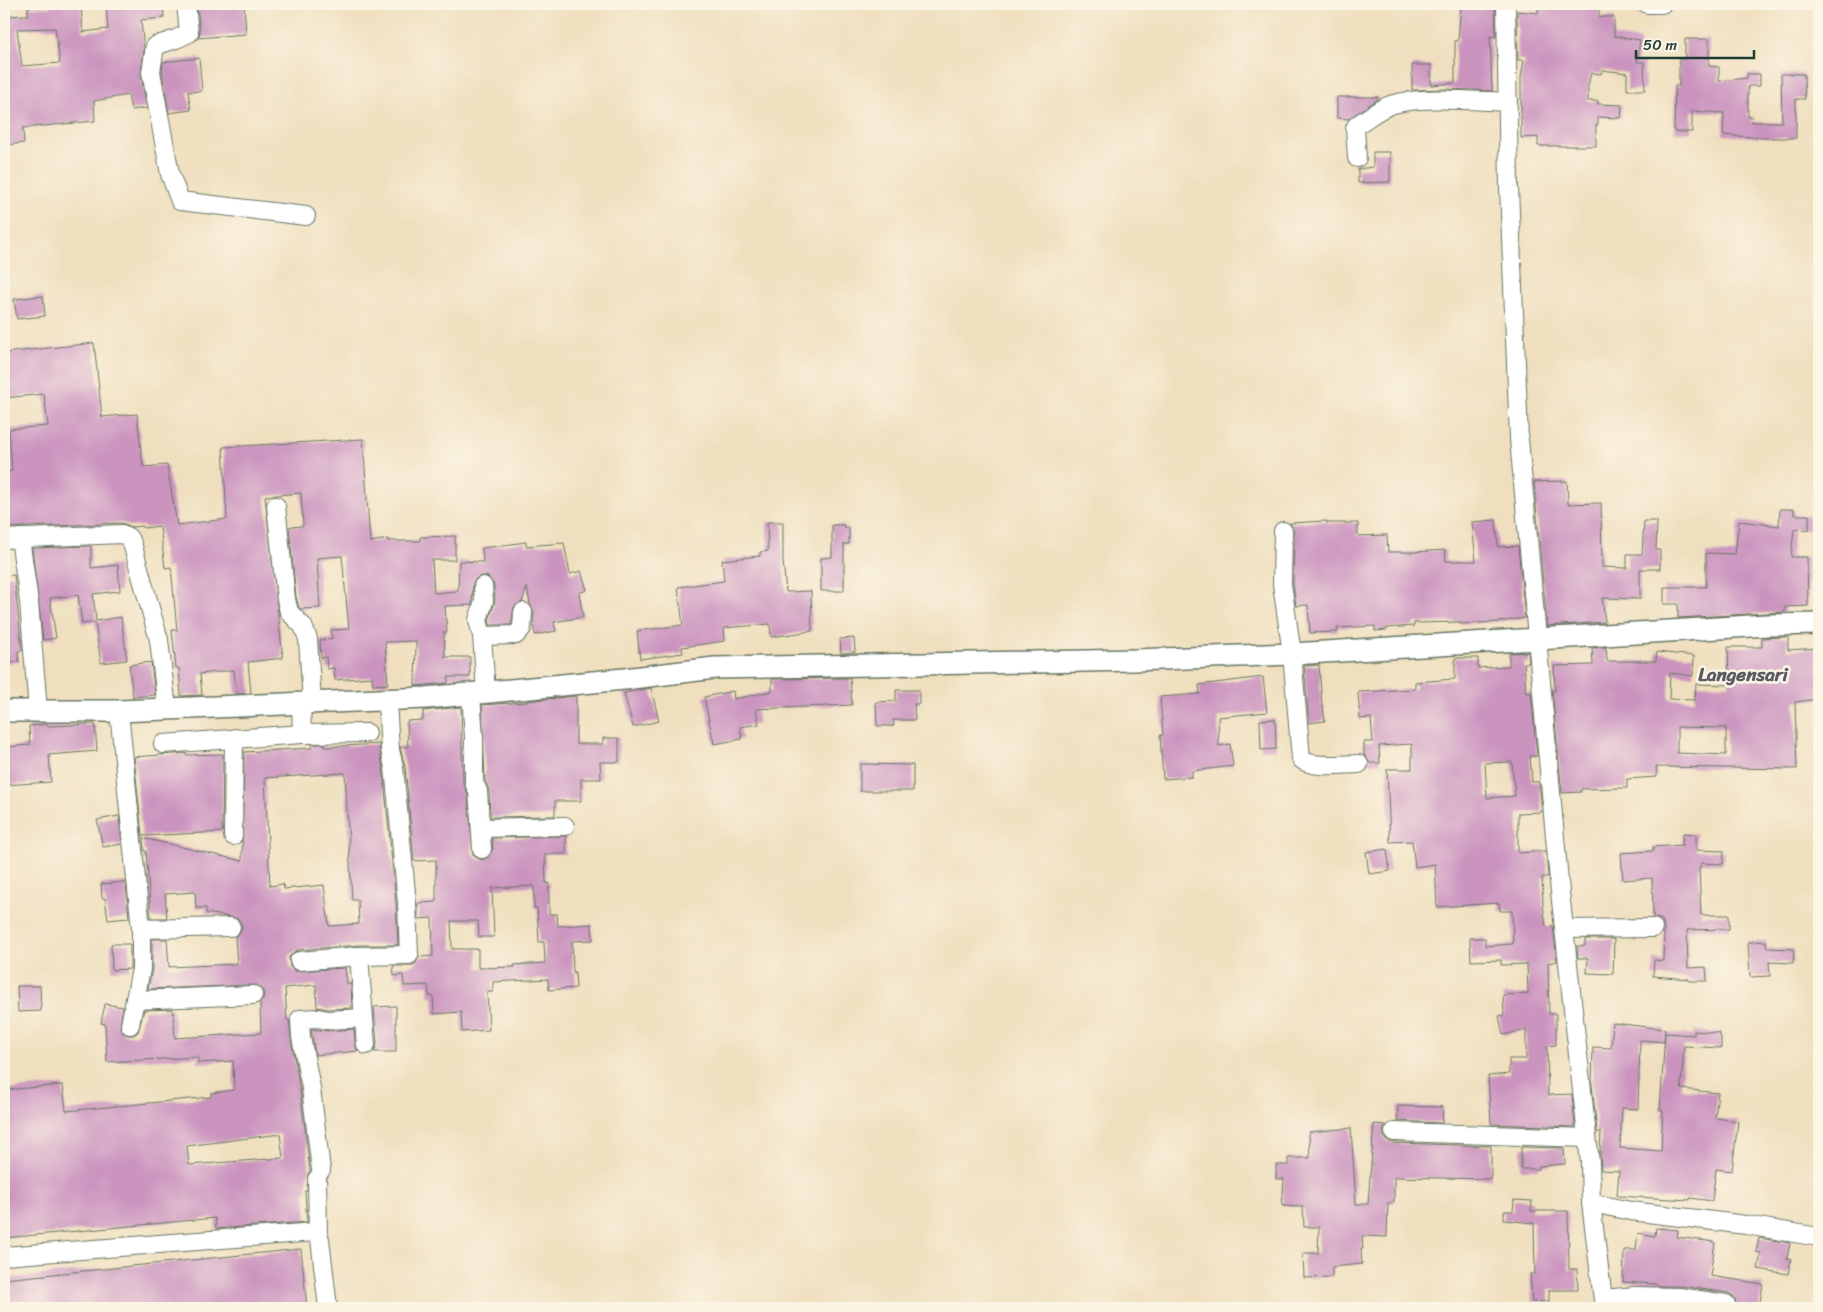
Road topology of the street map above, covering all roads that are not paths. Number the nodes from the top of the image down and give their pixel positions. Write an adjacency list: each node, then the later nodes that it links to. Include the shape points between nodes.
1 (186, 4): 7 (street, via 189,32 155,46 152,72 170,174 180,201)
2 (1506, 4): 5 (street)
3 (1647, 4): 4 (street)
4 (1662, 4)
5 (1508, 102): 6 (street, via 1431,100 1387,106 1355,128); 15 (street, via 1519,439)
6 (1357, 158)
7 (306, 216)
8 (276, 506): 19 (street, via 286,599 290,612 303,626 308,639)
9 (1283, 532): 16 (street, via 1282,584)
10 (12, 538): 20 (street, via 122,534 128,537 159,640); 21 (street, via 28,602)
11 (483, 586): 14 (street, via 484,601 478,620)
12 (523, 612): 14 (street, via 522,628 516,635)
13 (1819, 624): 15 (main road)
14 (482, 636): 17 (street)
15 (1538, 640): 16 (main road); 35 (street)
16 (1292, 654): 17 (main road, via 715,668); 28 (street, via 1301,759 1313,765)
17 (478, 693): 18 (main road); 30 (street, via 474,783 478,791)
18 (387, 700): 19 (main road); 37 (street, via 409,954)
19 (307, 703): 20 (main road); 25 (street)
20 (167, 709): 23 (main road)
21 (38, 710): 22 (main road); 23 (main road)
22 (4, 711)
23 (119, 711): 36 (street)
24 (367, 733): 25 (street)
25 (302, 734): 26 (street)
26 (234, 738): 27 (street); 31 (street)
27 (164, 744)
28 (1359, 764)
29 (565, 826): 30 (street)
30 (481, 828): 32 (street)
31 (233, 836)
32 (482, 849)
33 (231, 926): 36 (street)
34 (1653, 928): 35 (street)
35 (1565, 929): 45 (street)
36 (141, 930): 40 (street, via 141,969)
37 (359, 956): 38 (street); 41 (street)
38 (299, 961)
39 (253, 995): 40 (street)
40 (135, 1000): 42 (street)
41 (364, 1018): 43 (street); 47 (street, via 300,1019 311,1088 319,1175)
42 (130, 1025)
43 (366, 1045)
44 (1394, 1132): 45 (street)
45 (1587, 1138): 46 (street)
46 (1591, 1203): 48 (street); 50 (street)
47 (318, 1234): 49 (street); 52 (street)
48 (1819, 1237)
49 (4, 1256)
50 (1603, 1304): 51 (street, via 1635,1296 1679,1297)
51 (1726, 1304)
52 (328, 1308)

